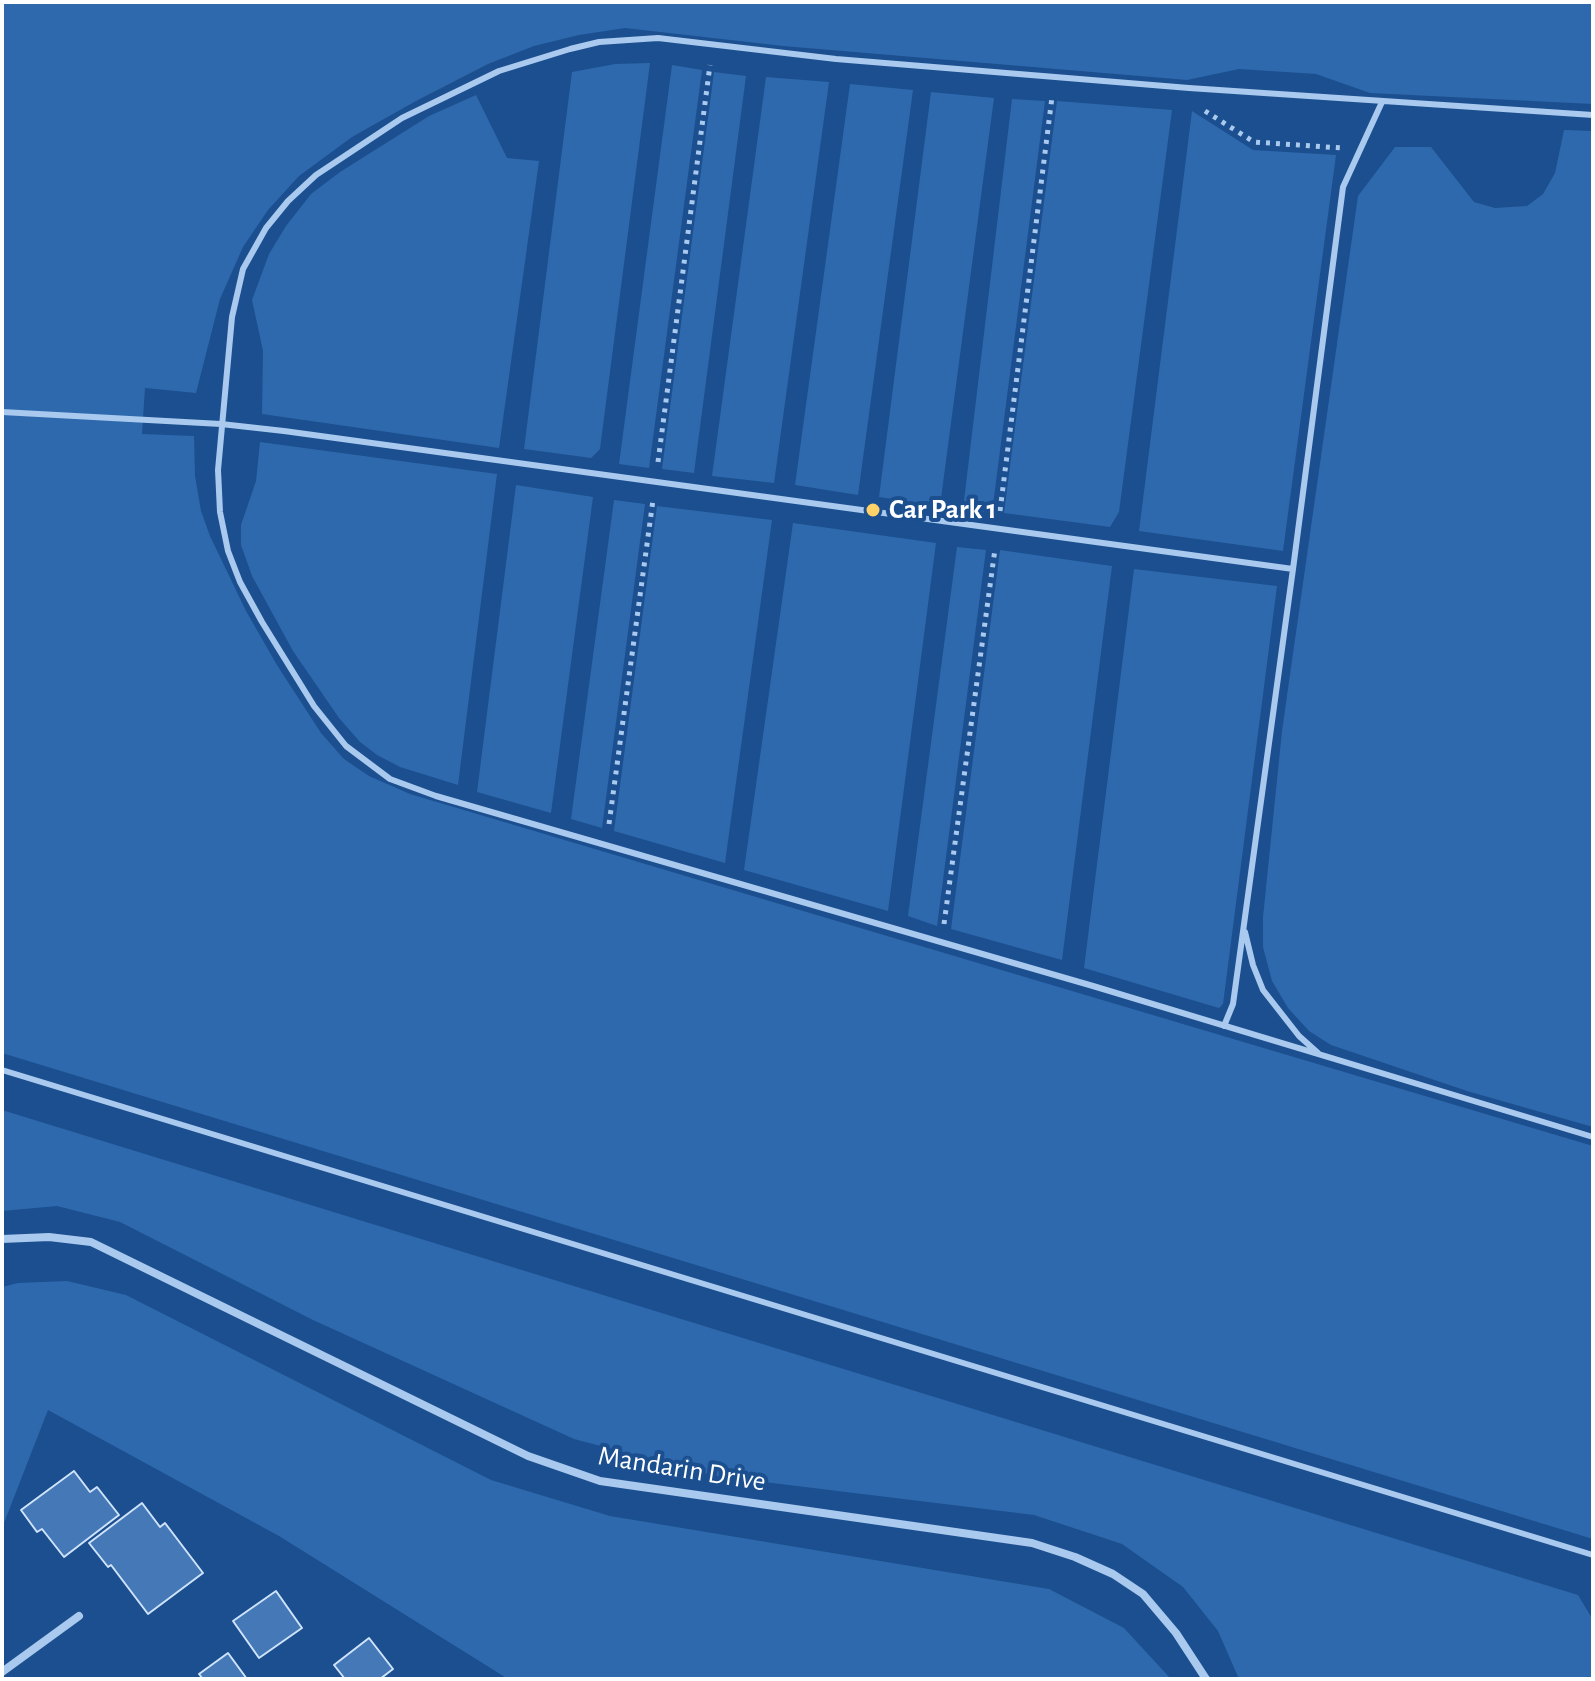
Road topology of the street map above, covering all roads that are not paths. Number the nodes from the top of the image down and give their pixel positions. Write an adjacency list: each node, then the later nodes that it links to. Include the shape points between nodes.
1 (1382, 102): 2 (lane); 4 (lane, via 836,59 658,38 599,42 546,55 499,71 402,118 316,175 288,201 243,269 232,317); 5 (lane, via 1343,187)
2 (1593, 115)
3 (2, 412): 4 (lane)
4 (221, 424): 5 (lane); 7 (lane, via 220,512 240,582 314,706 346,746 390,779)
5 (1293, 569): 6 (lane)
6 (1244, 927): 7 (lane, via 1233,1004); 8 (lane, via 1263,990)
7 (1224, 1026): 8 (lane)
8 (1321, 1055): 10 (lane)
9 (2, 1070): 12 (lane)
10 (1593, 1137)
11 (2, 1239): 15 (street, Mandarin Drive, via 91,1242 528,1456 600,1481 1032,1543 1075,1557 1143,1594)
12 (1593, 1555)
13 (79, 1616): 14 (street)
14 (2, 1672)
15 (1206, 1679)

